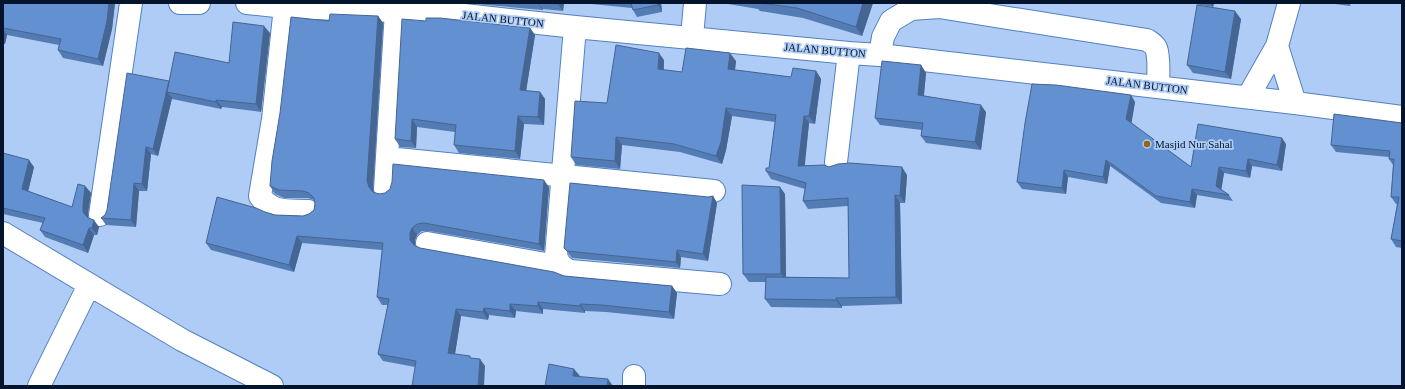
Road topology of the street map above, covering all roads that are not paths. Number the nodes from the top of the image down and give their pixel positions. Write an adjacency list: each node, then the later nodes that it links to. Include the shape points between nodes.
1 (131, 3): 22 (street)
2 (247, 3): 5 (street, JALAN BUTTON)
3 (695, 3): 8 (street)
4 (1289, 3): 9 (street)
5 (285, 7): 6 (street, JALAN BUTTON); 21 (street, via 273,118 260,196 276,209)
6 (396, 11): 7 (street, JALAN BUTTON, via 446,13); 16 (street)
7 (575, 27): 8 (street, JALAN BUTTON); 18 (street)
8 (692, 37): 10 (street, JALAN BUTTON)
9 (1277, 46): 13 (street); 14 (street)
10 (849, 53): 11 (street, JALAN BUTTON); 17 (street)
11 (880, 55): 12 (street, JALAN BUTTON); 12 (street, via 883,37 891,21 911,9 939,7 1146,40 1156,48)
12 (1158, 87): 13 (street, JALAN BUTTON)
13 (1248, 97): 14 (street, JALAN BUTTON)
14 (1295, 103): 15 (street, JALAN BUTTON)
15 (1402, 117)
16 (387, 158): 18 (street); 19 (street)
17 (836, 162)
18 (562, 176): 20 (street); 25 (street, via 556,256)
19 (385, 189)
20 (714, 191)
21 (308, 211)
22 (100, 215)
23 (3, 233): 27 (street)
24 (427, 243): 25 (street)
25 (562, 267): 26 (street, via 570,271)
26 (720, 284)
27 (89, 285): 28 (street); 29 (street, via 182,340)
28 (39, 386)
29 (272, 386)

